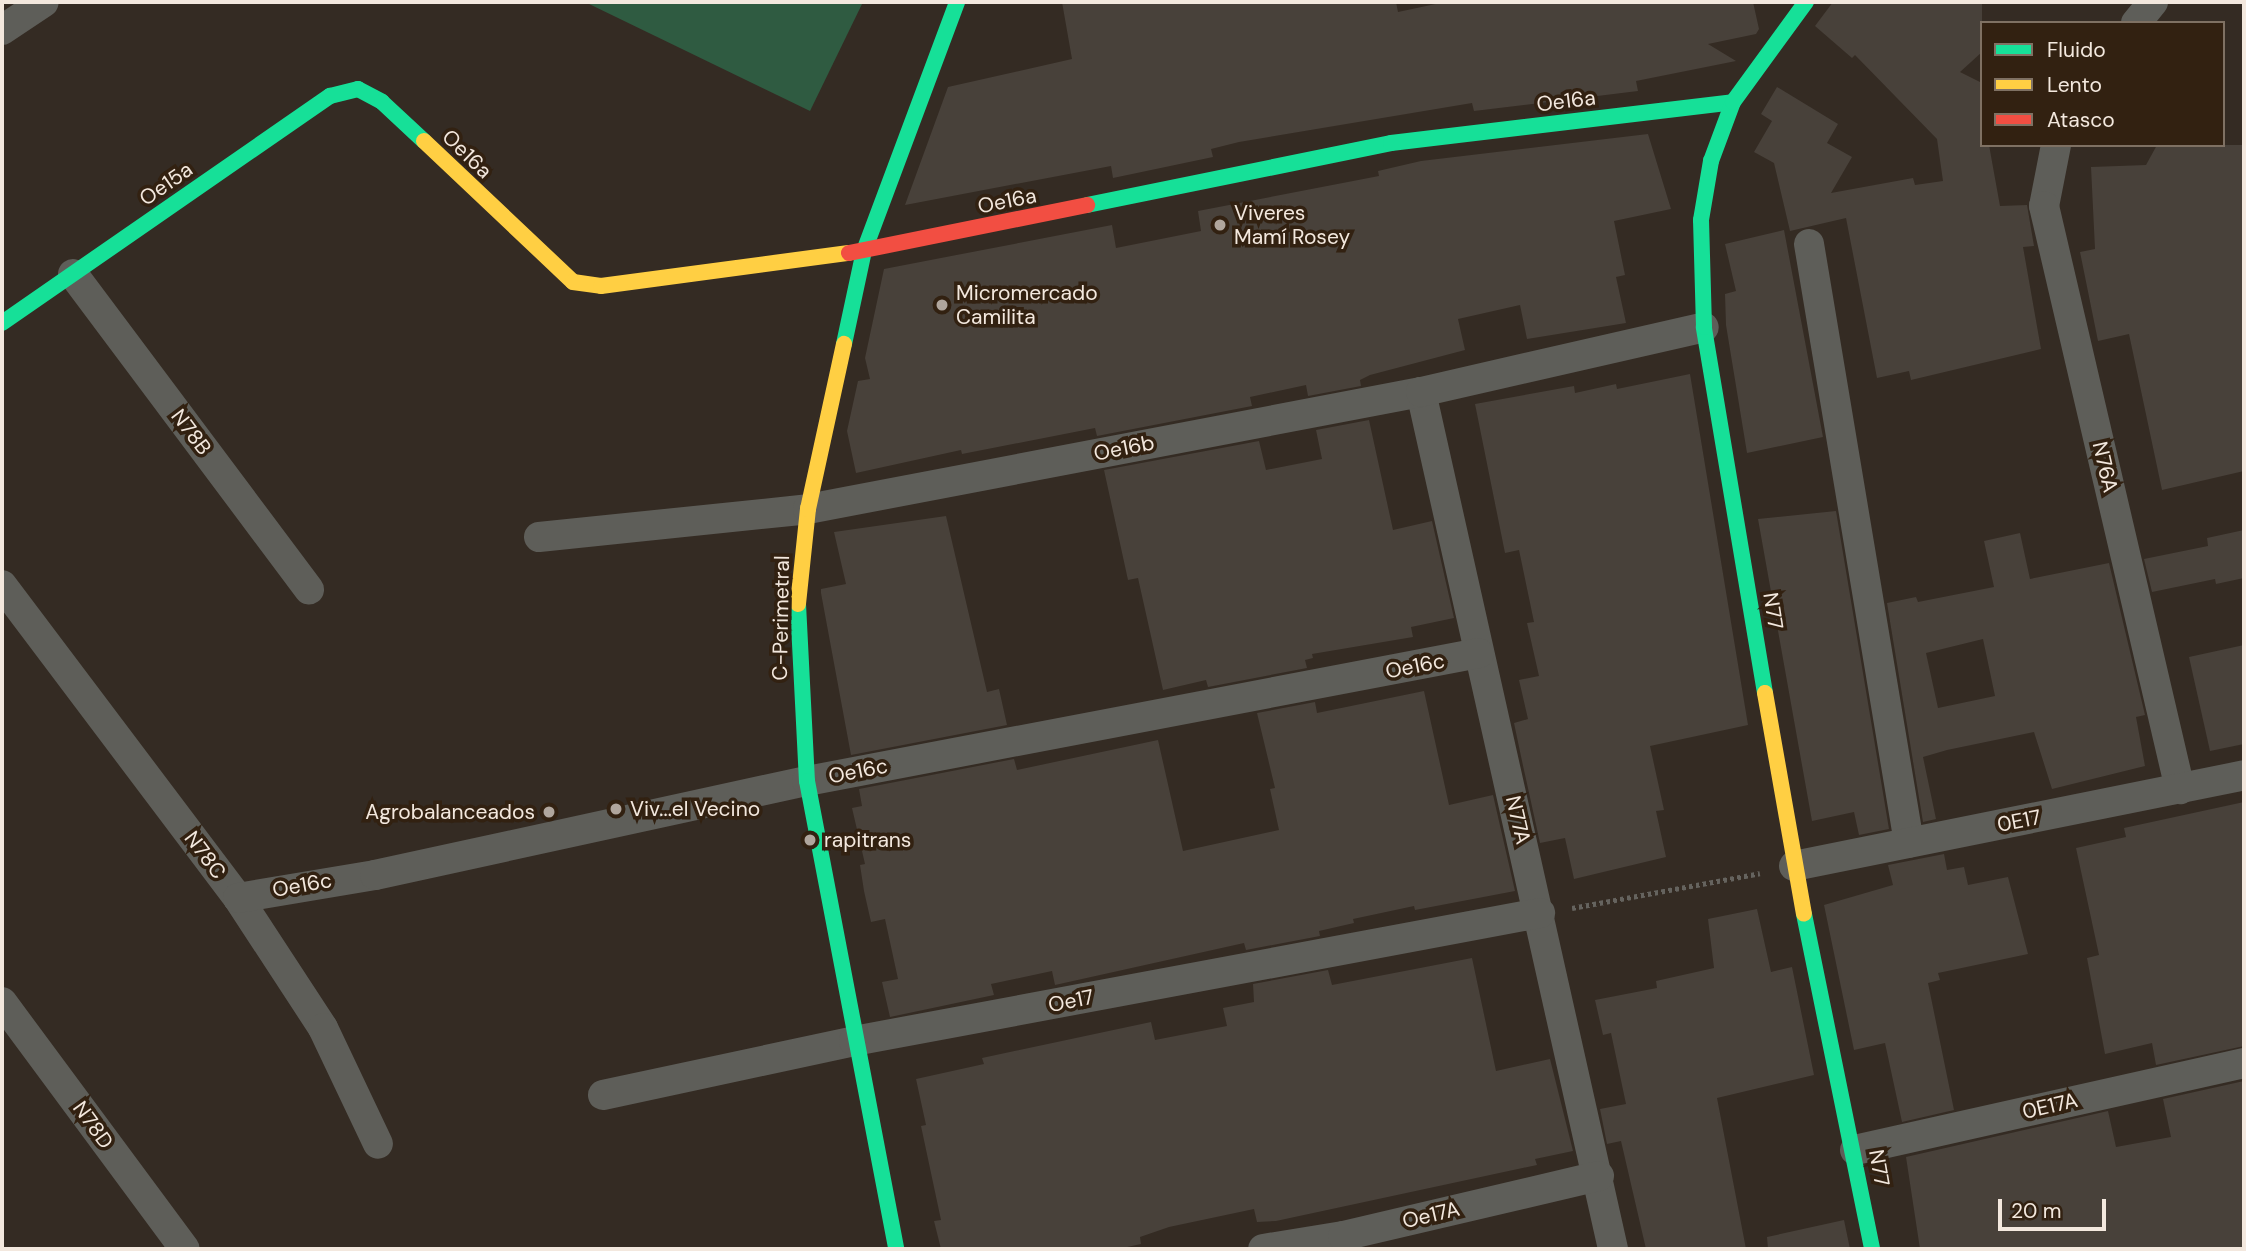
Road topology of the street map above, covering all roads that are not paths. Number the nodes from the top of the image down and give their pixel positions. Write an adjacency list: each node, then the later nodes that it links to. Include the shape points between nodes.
1 (44, 2): 6 (street)
2 (957, 2): 11 (street, C-Perimetral)
3 (1806, 2): 8 (street, N77)
4 (2153, 2): 5 (street)
5 (2138, 21)
6 (2, 30)
7 (358, 89): 11 (street, Oe16a, via 382,102 573,282 601,286); 12 (street, Oe15a, via 330,96)
8 (1733, 102): 11 (street, Oe16a, via 1391,143); 14 (street, N77, via 1710,161 1701,220)
9 (2056, 147): 23 (street, N76A, via 2044,206)
10 (1809, 244): 24 (street)
11 (864, 251): 16 (street, C-Perimetral)
12 (73, 274): 13 (street, Oe15a); 19 (street, N78B)
13 (2, 323)
14 (1704, 327): 15 (street, Oe16b); 25 (street, N77)
15 (1421, 392): 16 (street, Oe16b); 20 (street, N77A)
16 (808, 509): 17 (street, Oe16b); 22 (street, C-Perimetral, via 798,600)
17 (539, 537)
18 (2, 585): 26 (street, N78C)
19 (309, 589)
20 (1479, 653): 22 (street, Oe16c); 27 (street, N77A)
21 (2244, 775): 23 (street, 0E17)
22 (807, 781): 26 (street, Oe16c, via 375,875); 29 (street, C-Perimetral)
23 (2180, 789): 24 (street, 0E17)
24 (1909, 843): 25 (street, 0E17)
25 (1794, 866): 33 (street, N77)
26 (237, 898): 32 (street, N78C, via 323,1028)
27 (1540, 913): 29 (street, Oe17); 34 (street, N77A)
28 (2, 1002): 36 (street, N78D)
29 (854, 1041): 31 (street, Oe17); 37 (street, C-Perimetral)
30 (2244, 1063): 33 (street, 0E17A)
31 (603, 1095)
32 (378, 1144)
33 (1855, 1150): 40 (street, N77)
34 (1599, 1177): 35 (street, Oe17A); 39 (street, N77A)
35 (1344, 1243): 38 (street, Oe17A)
36 (184, 1249)
37 (896, 1249)
38 (1263, 1249)
39 (1613, 1249)
40 (1872, 1249)

